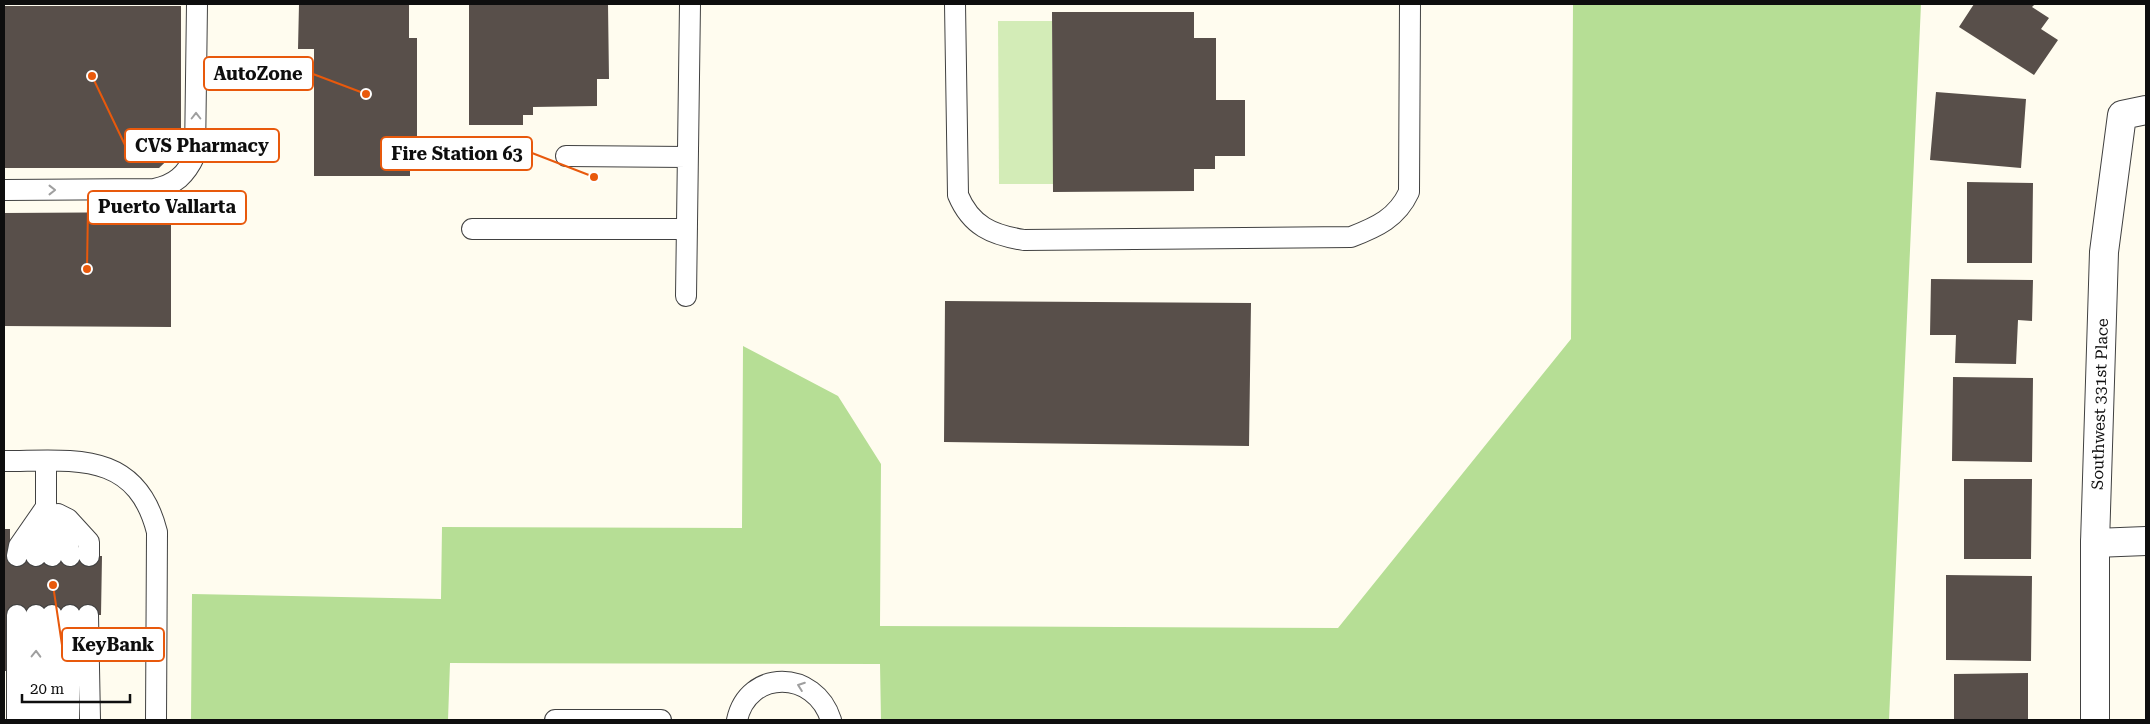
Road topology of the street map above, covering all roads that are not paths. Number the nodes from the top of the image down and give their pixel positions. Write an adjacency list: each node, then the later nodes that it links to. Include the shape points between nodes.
1 (196, 4): 8 (lane, one-way to 1, via 154,189 168,187 180,179 195,155)
2 (690, 4): 7 (lane)
3 (955, 4): 4 (lane, via 958,195 964,210 976,222 1004,237 1024,240 1351,237 1385,222 1396,213 1409,192)
4 (1410, 4)
5 (2146, 110): 15 (street, Southwest 331st Place, via 2122,115 2110,190 2104,252)
6 (566, 156): 7 (lane)
7 (687, 157): 10 (lane)
8 (4, 190)
9 (472, 228): 10 (lane)
10 (687, 228): 11 (lane)
11 (686, 296)
12 (4, 461): 13 (lane)
13 (46, 461): 14 (lane); 23 (lane, via 87,461 114,470 142,496 153,515 157,532)
14 (46, 508): 14 (lane, via 66,534 53,556 19,546)
15 (2095, 542): 16 (street); 28 (street, Southwest 331st Place)
16 (2146, 542)
17 (53, 615): 18 (lane); 19 (lane, one-way to 17); 20 (lane); 21 (lane); 22 (lane)
18 (17, 720)
19 (35, 720)
20 (52, 720)
21 (69, 720)
22 (90, 720)
23 (156, 720)
24 (555, 720): 25 (lane)
25 (661, 720)
26 (737, 720): 27 (lane, one-way to 26, via 818,695 805,686 790,682 760,688 747,698)
27 (831, 720)
28 (2096, 720)

